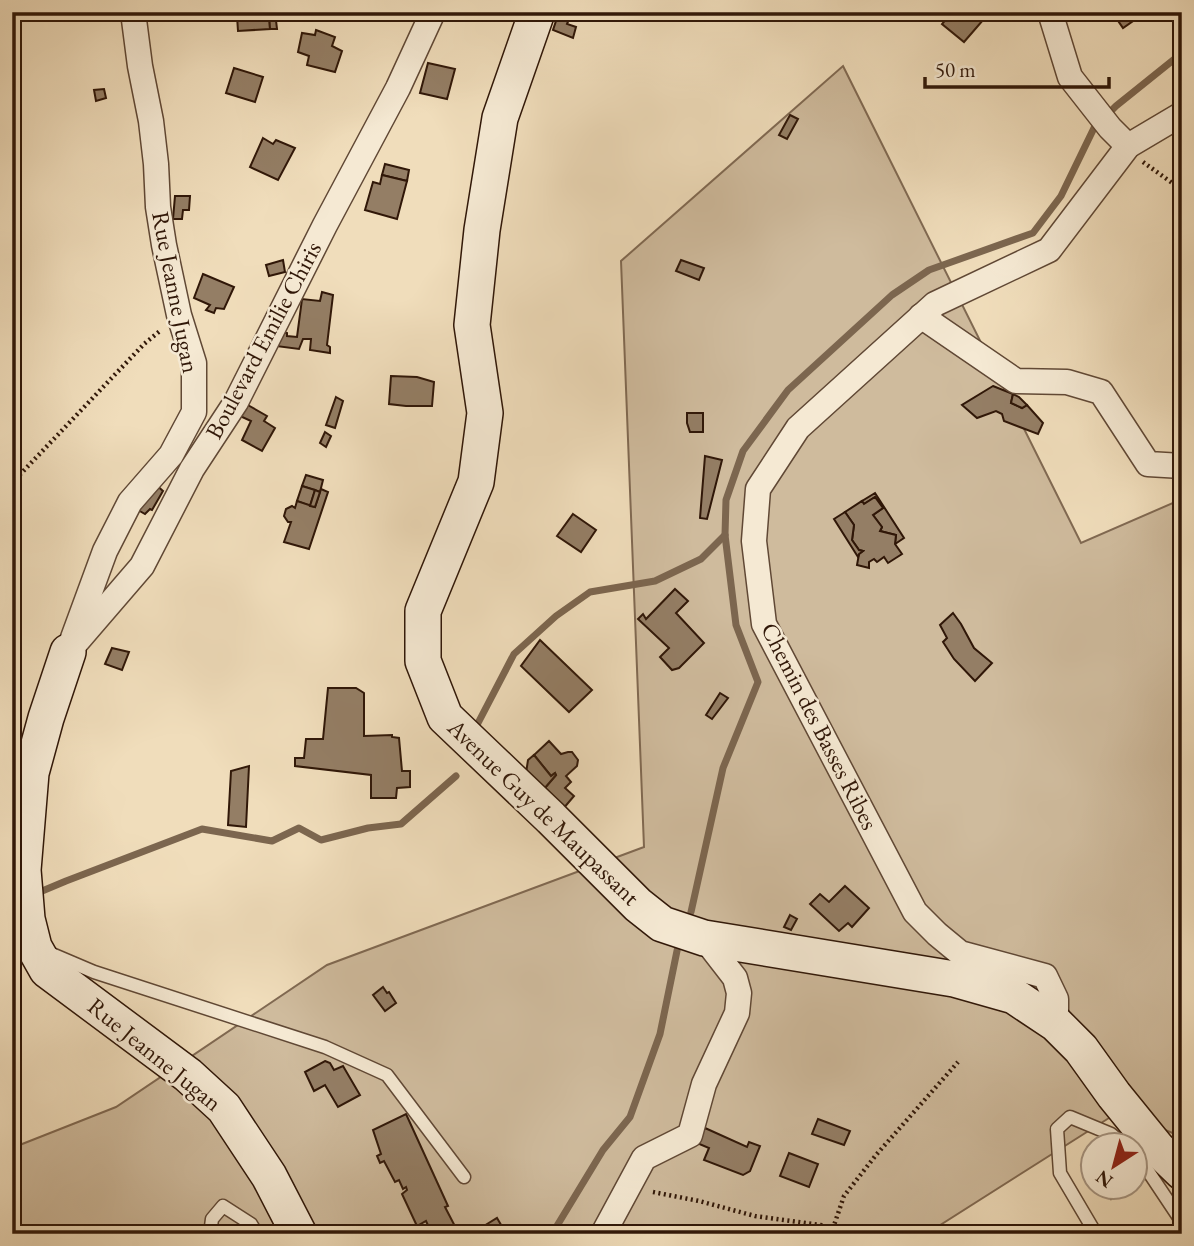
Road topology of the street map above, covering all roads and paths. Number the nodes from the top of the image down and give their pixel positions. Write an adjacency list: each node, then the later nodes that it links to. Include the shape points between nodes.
1 (133, 12): 8 (street, Rue Jeanne Jugan, via 151,121 158,207)
2 (433, 12): 12 (street, Boulevard Emilie Chiris, via 236,402 192,469 142,566)
3 (537, 12): 14 (main road, Avenue Guy de Maupassant, via 500,118 482,230 472,325 485,413 476,482 423,611 423,661 445,717 638,905 662,924)
4 (1050, 12): 6 (street, via 1070,77)
5 (1182, 114): 6 (street, Chemin des Basses Ribes)
6 (1128, 146): 7 (path, via 1146,166); 9 (street, Chemin des Basses Ribes, via 1049,250 935,304)
7 (1182, 190)
8 (179, 315): 11 (path, via 144,344); 12 (street, Rue Jeanne Jugan, via 194,363 194,411 171,455 130,502 105,551)
9 (921, 316): 10 (street, via 1016,381 1067,382 1101,392 1148,464); 15 (street, Chemin des Basses Ribes, via 798,428 758,489 754,541 764,624 915,912 960,953 1045,976 1056,999)
10 (1182, 466)
11 (12, 483)
12 (68, 652): 13 (main road, Rue Jeanne Jugan, via 31,773 23,870)
13 (31, 933): 19 (lane, via 94,972 325,1047 387,1075); 24 (main road, Rue Jeanne Jugan, via 47,970 188,1075 224,1108 269,1176)
14 (704, 938): 15 (main road, Avenue Guy de Maupassant, via 954,979 1014,996); 20 (street, via 735,978 737,1013 704,1084 690,1135 644,1158)
15 (1056, 1024): 18 (main road, Avenue Guy de Maupassant, via 1081,1049)
16 (958, 1062): 26 (path, via 844,1196)
17 (1100, 1130): 27 (lane, via 1070,1117 1057,1129 1060,1173)
18 (1153, 1158): 21 (lane)
19 (464, 1177)
20 (628, 1188): 25 (street); 26 (path, via 755,1216 821,1224)
21 (1182, 1222)
22 (210, 1234): 23 (lane, via 212,1219 223,1206 251,1224)
23 (257, 1234)
24 (299, 1234)
25 (603, 1234)
26 (828, 1234)
27 (1096, 1234)

